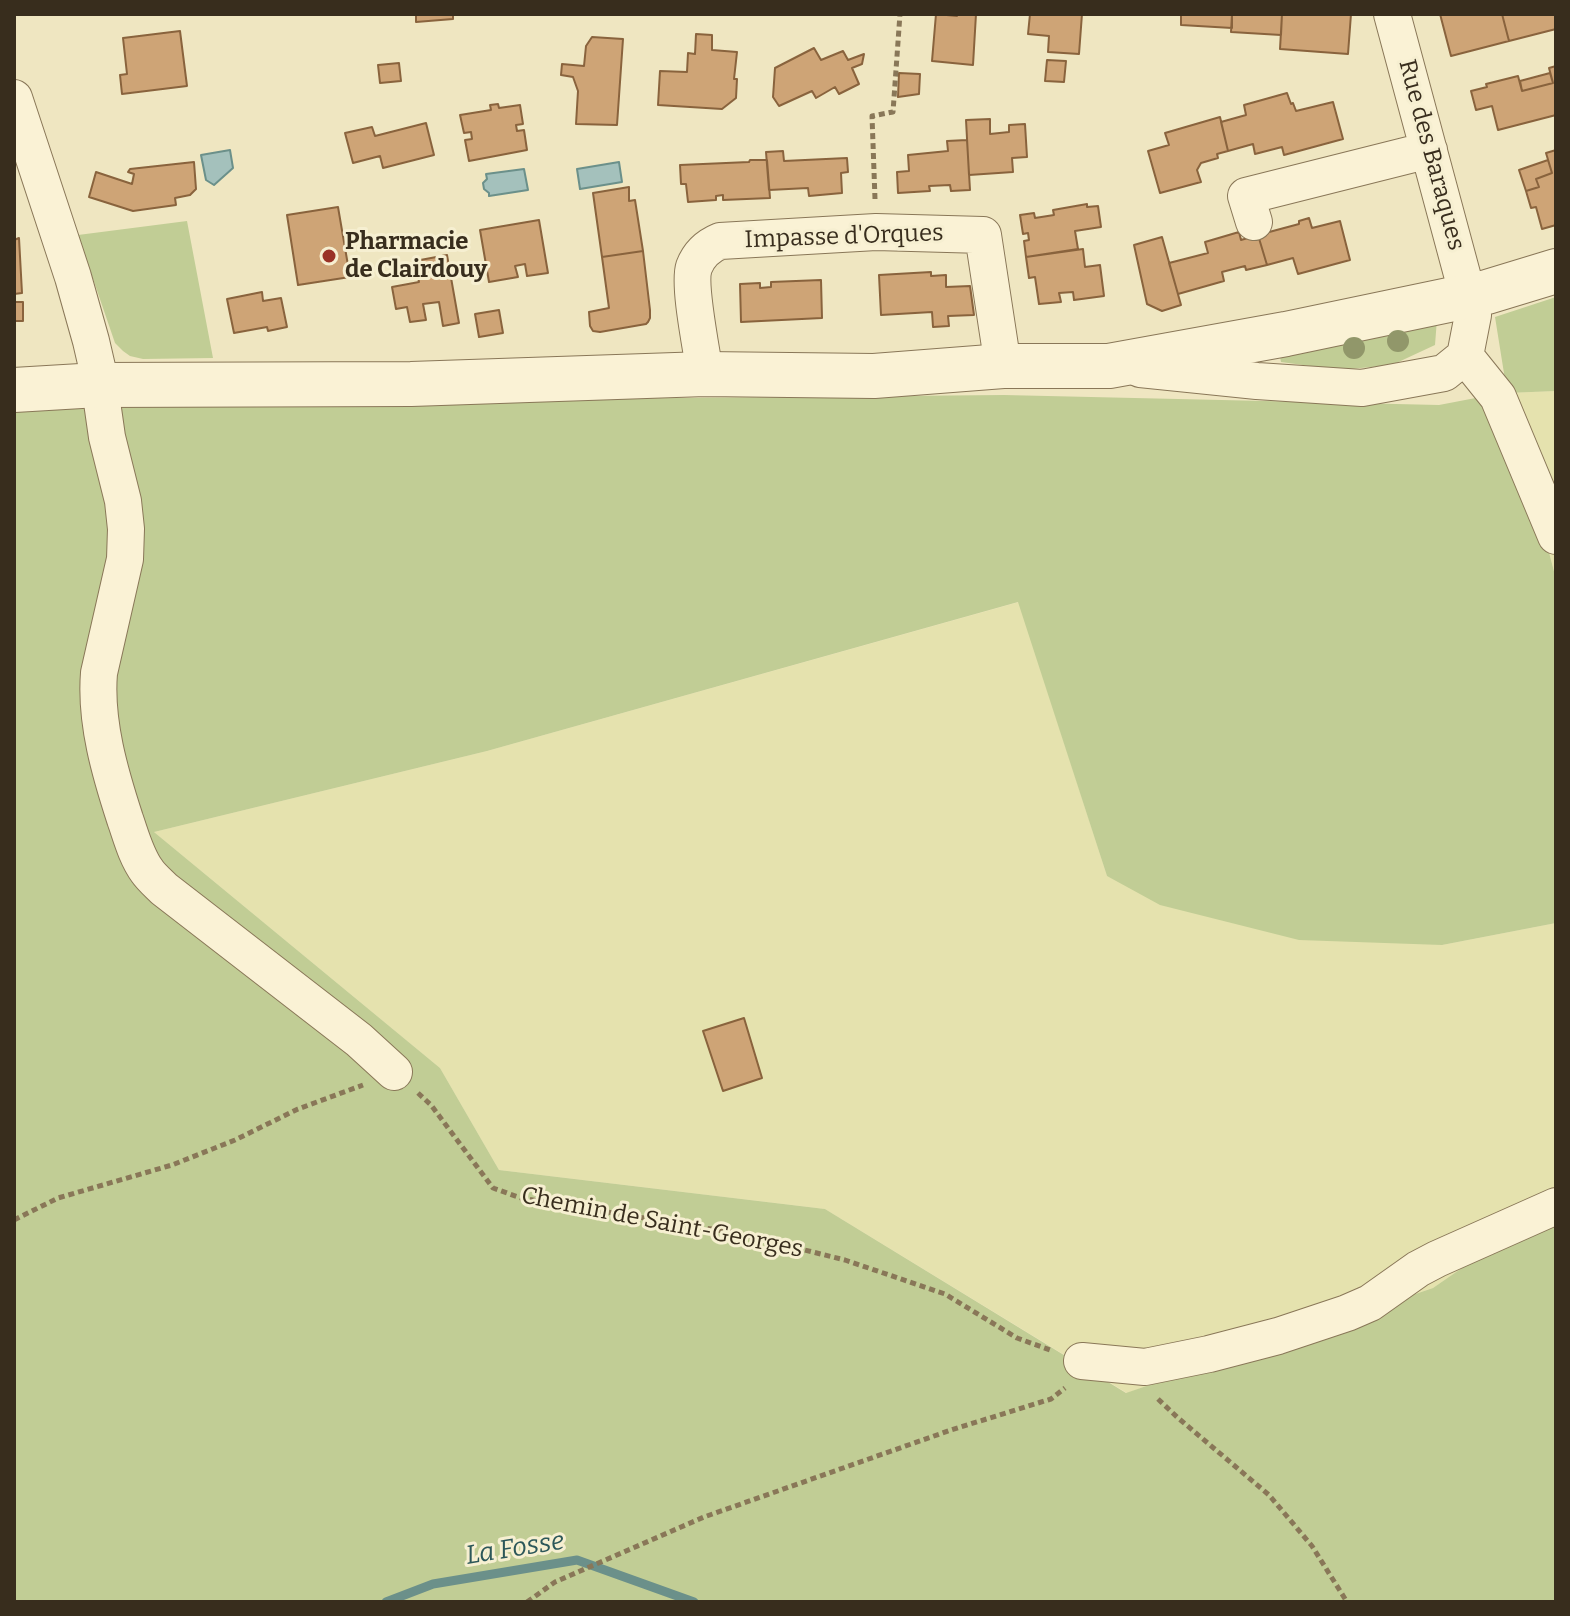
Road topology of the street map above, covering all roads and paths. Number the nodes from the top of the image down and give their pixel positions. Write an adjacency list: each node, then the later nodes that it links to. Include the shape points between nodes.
1 (900, 14): 6 (path, via 893,112 872,116)
2 (1392, 14): 4 (street, Rue des Baraques)
3 (14, 98): 13 (street, via 84,315)
4 (1429, 150): 5 (street); 8 (street, Rue des Baraques)
5 (1246, 197)
6 (876, 232): 10 (street, Impasse d'Orques, via 983,235); 12 (street, Impasse d'Orques, via 708,246 693,269 692,284)
7 (1556, 271): 8 (street)
8 (1468, 296): 9 (street, Rue des Baraques, via 1473,315); 11 (street)
9 (1465, 356): 11 (street, via 1444,373 1362,388); 15 (street, via 1498,397)
10 (1003, 366): 11 (street); 12 (street, via 874,376)
11 (1109, 366)
12 (705, 374): 13 (street, via 411,384)
13 (98, 385): 14 (street); 16 (street, via 126,529 125,559 98,689 113,783 135,848 164,889)
14 (14, 390)
15 (1556, 536)
16 (394, 1072): 18 (path, via 172,1165 58,1198); 19 (path, Chemin de Saint-Georges, via 431,1105 493,1188 521,1198 736,1233 845,1260 945,1294 1017,1338)
17 (1556, 1206): 19 (street, via 1418,1269 1370,1303 1292,1331 1145,1367)
18 (14, 1220)
19 (1082, 1361): 21 (path, via 1074,1381 1051,1399 704,1517 555,1582)
20 (1157, 1397): 22 (path, via 1269,1495 1312,1546)
21 (527, 1602)
22 (1347, 1602)

